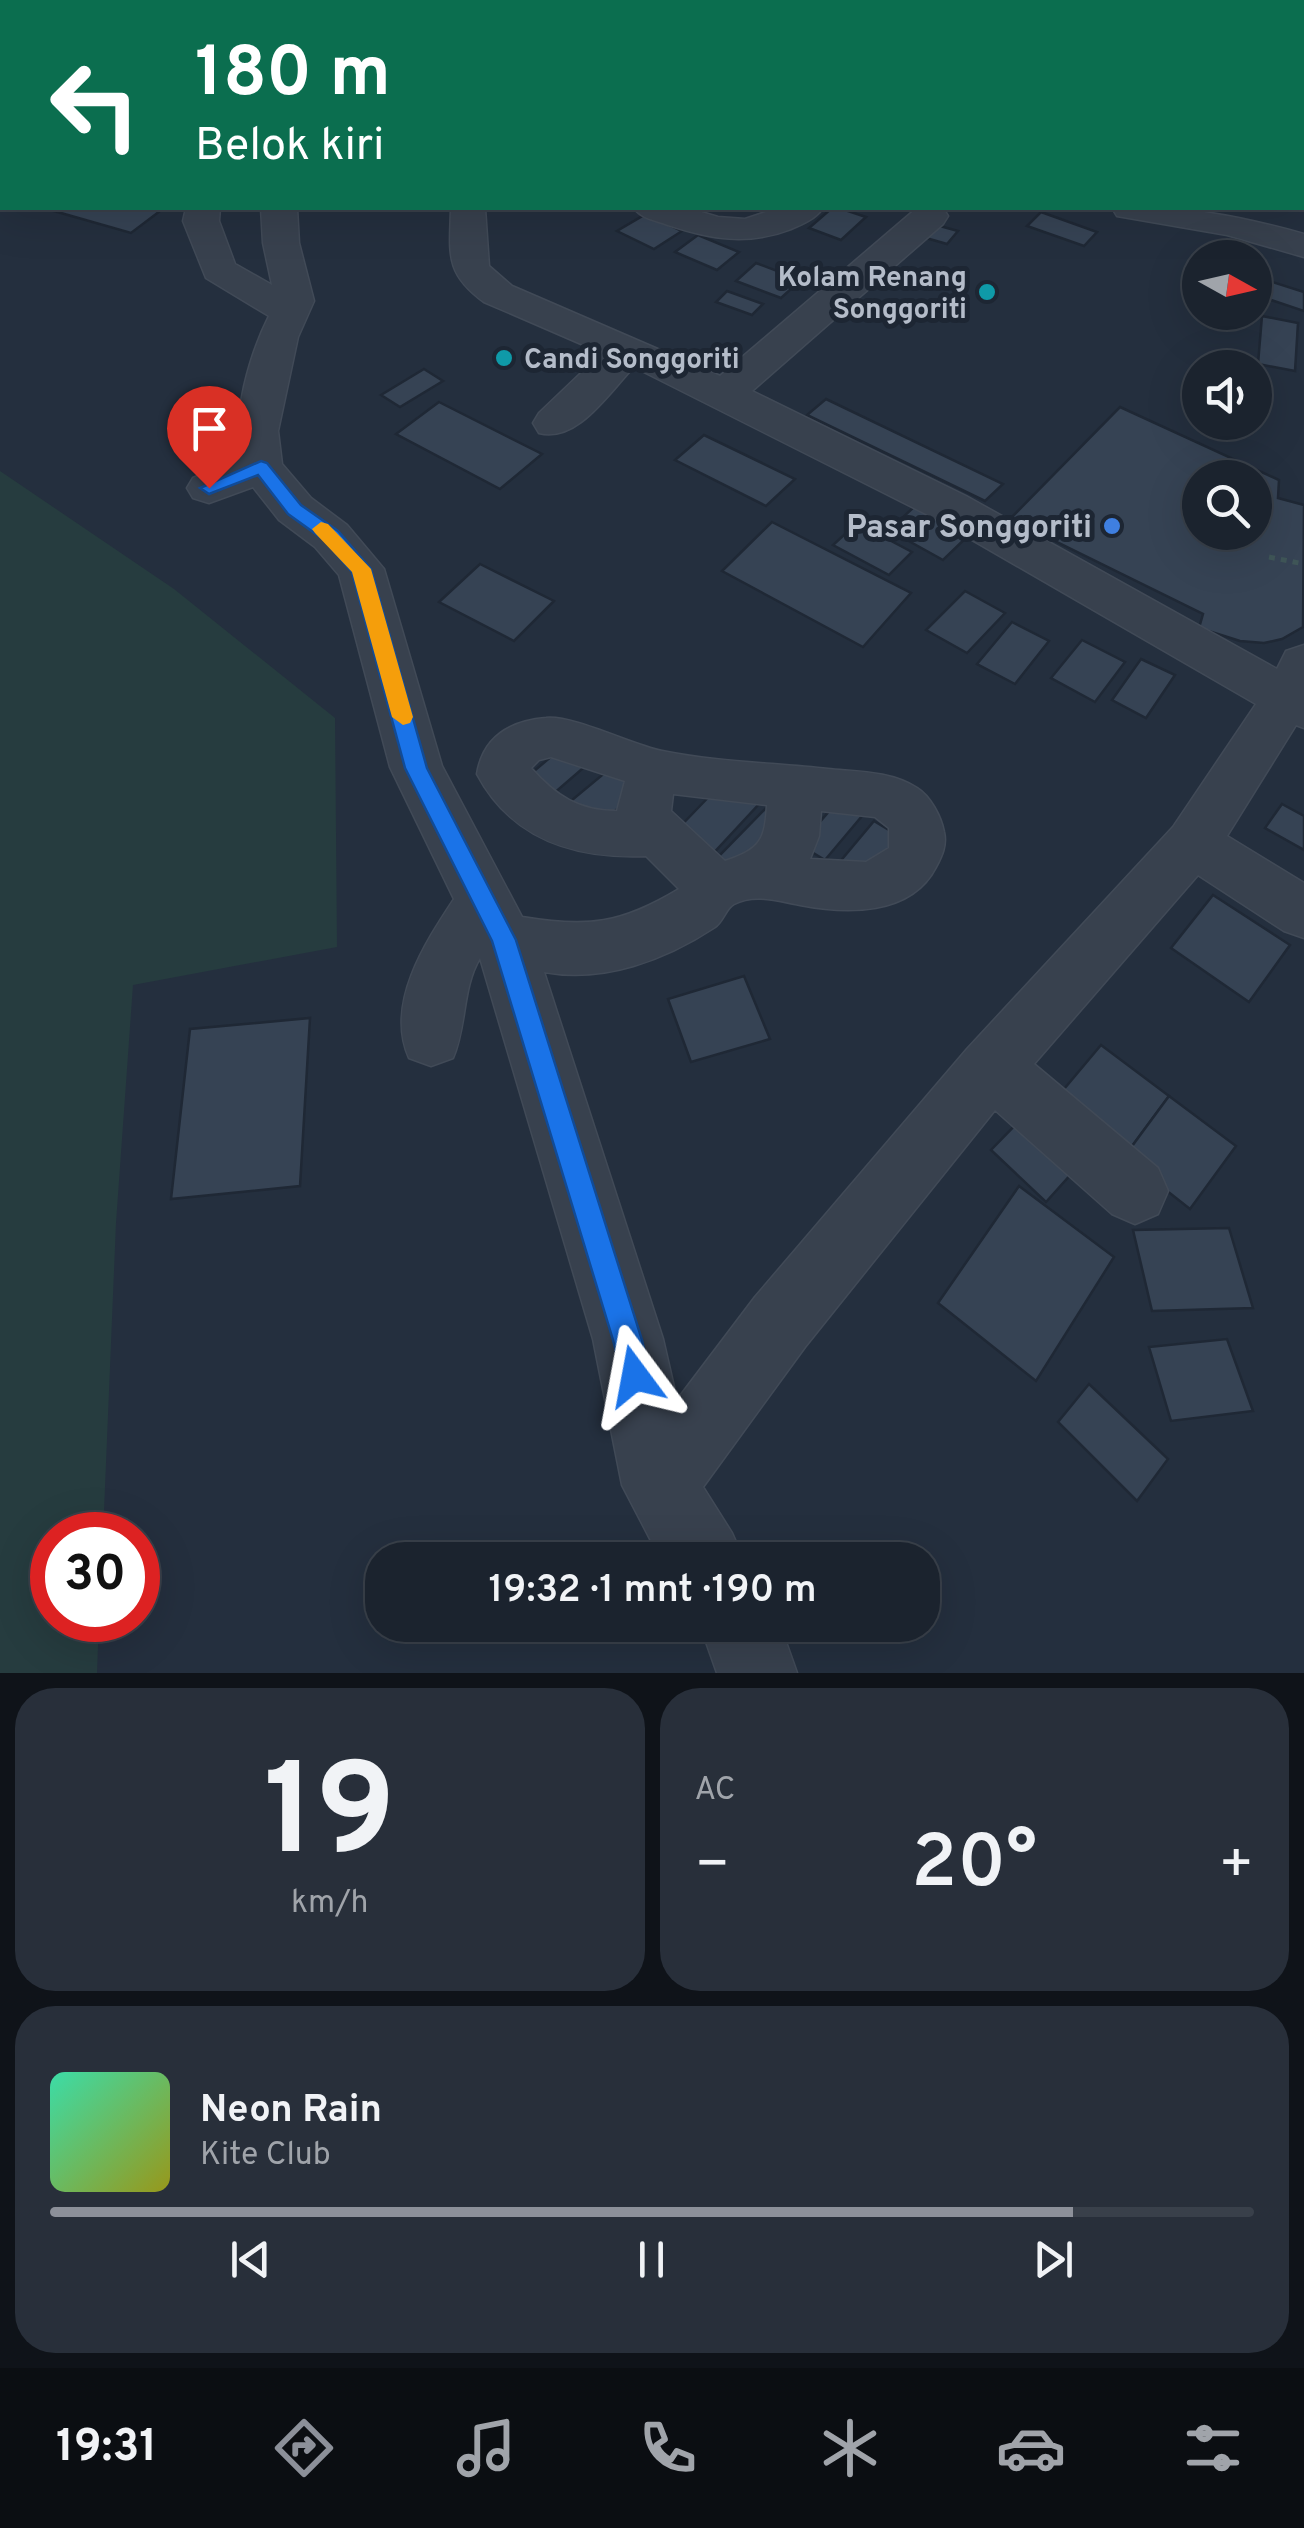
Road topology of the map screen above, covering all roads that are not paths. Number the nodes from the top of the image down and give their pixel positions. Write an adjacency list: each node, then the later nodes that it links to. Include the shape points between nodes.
1 (204, 210): 10 (street, via 201,221 219,270)
2 (279, 210): 10 (street, via 295,300)
3 (468, 210): 11 (street, via 467,256 476,280)
4 (660, 210): 5 (street, via 749,233)
5 (801, 210)
6 (1155, 210): 8 (street)
7 (930, 216): 12 (street)
8 (1231, 216): 9 (street)
9 (1304, 246)
10 (290, 312): 14 (street, via 256,431)
11 (628, 349): 12 (street); 13 (street)
12 (724, 394): 16 (street)
13 (554, 423)
14 (261, 467): 15 (street); 23 (street, via 295,510 361,569 416,768)
15 (209, 488)
16 (1298, 690): 20 (street)
17 (662, 772): 18 (street); 19 (street, via 653,778 644,806 644,818); 19 (street, via 550,737 524,742 506,758 504,774 530,806 572,832)
18 (795, 786): 21 (street, via 785,857); 21 (street, via 898,801 918,838 906,873 874,885)
19 (658, 833): 21 (street)
20 (1193, 843): 22 (street); 25 (street)
21 (738, 880): 23 (street, via 698,908 614,948 564,950)
22 (1304, 913)
23 (493, 922): 24 (street, via 442,968); 27 (street, via 628,1340)
24 (430, 1038)
25 (989, 1070): 26 (street); 27 (street, via 780,1322)
26 (1136, 1191)
27 (659, 1485): 28 (street)
28 (694, 1542)
29 (746, 1642): 30 (street)
30 (757, 1673)

